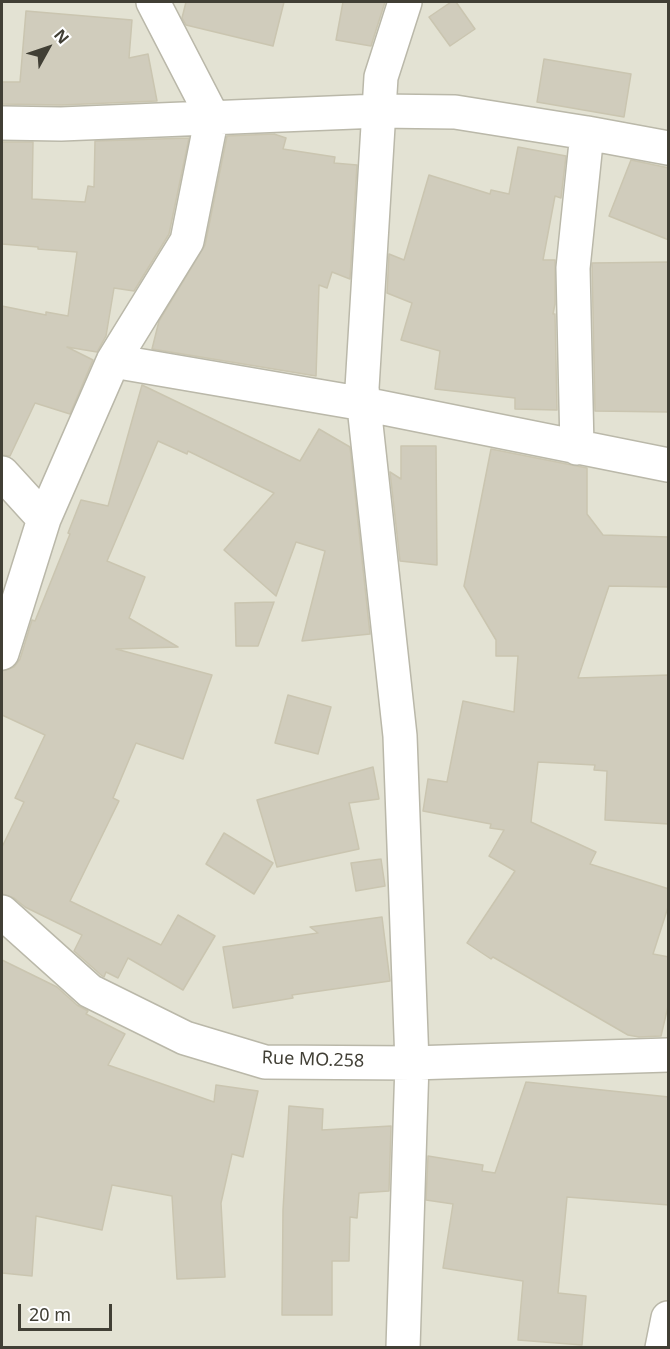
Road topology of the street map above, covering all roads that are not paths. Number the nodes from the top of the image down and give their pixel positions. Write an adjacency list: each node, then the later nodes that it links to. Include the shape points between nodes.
1 (153, 2): 4 (street)
2 (405, 2): 3 (street, via 381,77)
3 (379, 111): 4 (street); 6 (street, via 455,112); 9 (street)
4 (212, 116): 5 (street); 8 (street, via 187,241)
5 (2, 123)
6 (588, 133): 7 (street); 10 (street, via 573,268)
7 (669, 148)
8 (113, 361): 9 (street); 13 (street)
9 (364, 404): 10 (street); 17 (street, via 400,736)
10 (577, 448): 11 (street)
11 (669, 465)
12 (2, 473): 13 (street)
13 (44, 519): 14 (street)
14 (2, 653)
15 (2, 912): 17 (street, Rue MO.258, via 90,991 185,1038 265,1062)
16 (669, 1055): 17 (street, Rue MO.258)
17 (412, 1062): 19 (street)
18 (669, 1318): 20 (street)
19 (403, 1347)
20 (662, 1347)

